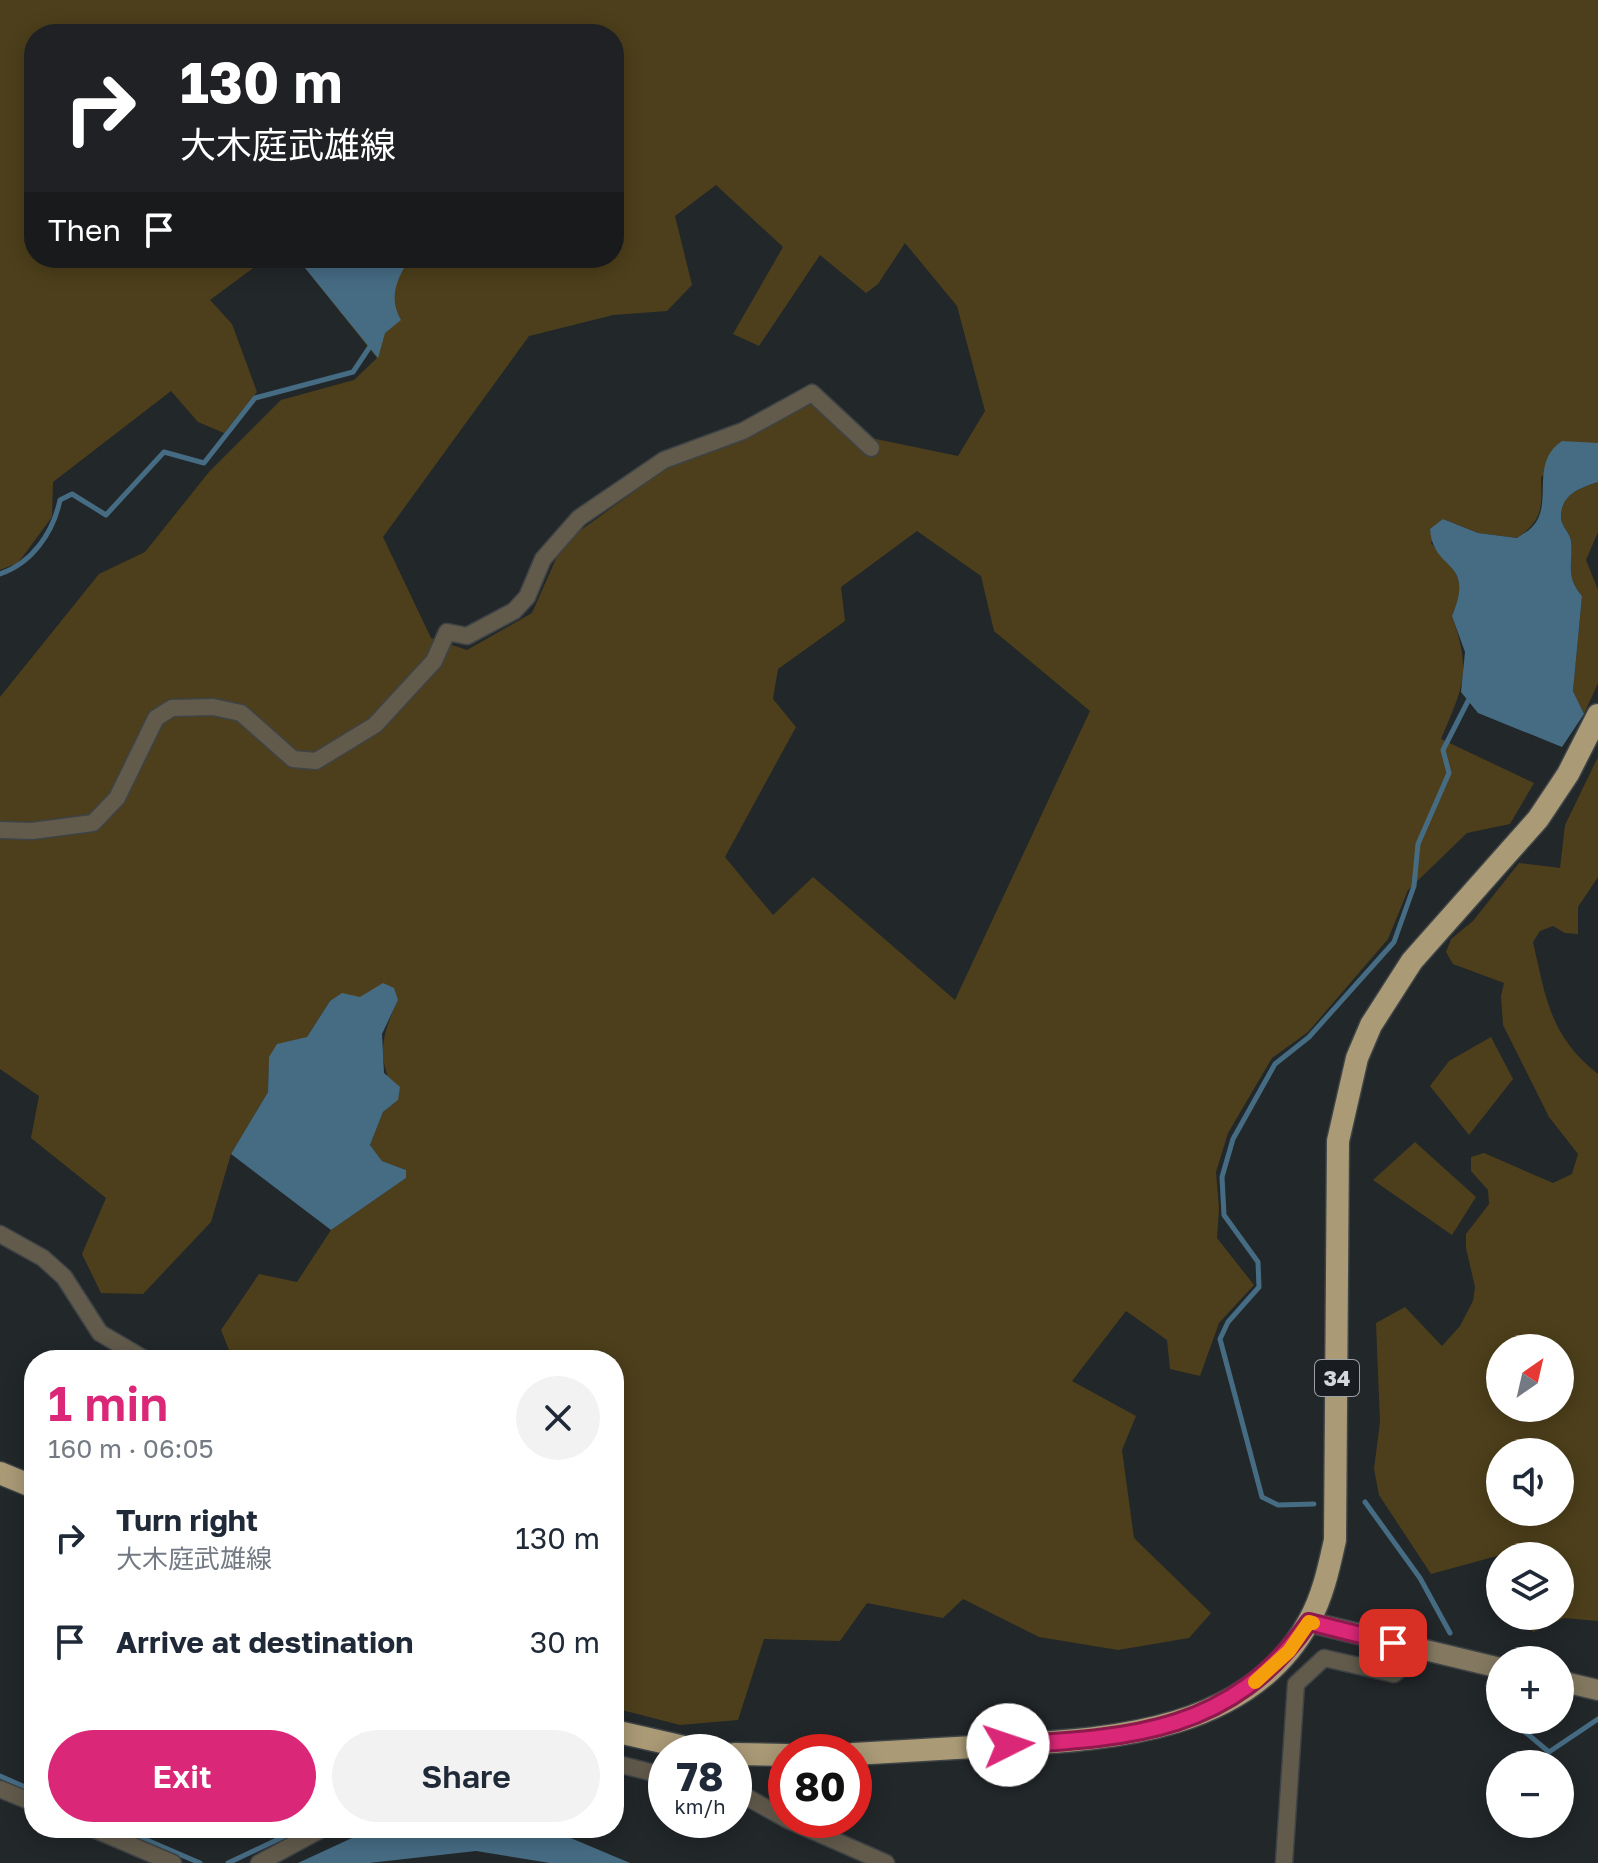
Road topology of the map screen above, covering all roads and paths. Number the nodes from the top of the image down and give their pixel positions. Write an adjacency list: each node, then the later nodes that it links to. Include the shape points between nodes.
1 (871, 448): 3 (street, via 812,393 743,431 664,460 579,518 543,559 527,597 514,611 467,636 447,632 434,661 375,725 316,761 293,759 241,713 172,708 156,718 117,798 93,823)
2 (1598, 715): 8 (highway, 34, via 1538,819 1412,961 1371,1025 1357,1058 1338,1141 1336,1524 1329,1565)
3 (0, 830)
4 (0, 1234): 5 (street, via 43,1258 64,1277 100,1333)
5 (129, 1350)
6 (0, 1473): 7 (highway)
7 (24, 1483)
8 (1309, 1622): 9 (main road); 15 (highway, 34, via 1289,1651 1259,1679 1201,1714 1167,1726 1089,1740)
9 (1421, 1651): 10 (main road); 26 (street, via 1394,1674 1324,1658 1296,1684)
10 (1486, 1665)
11 (1574, 1684): 12 (main road)
12 (1598, 1690)
13 (624, 1733): 14 (highway)
14 (648, 1739)
15 (872, 1753)
16 (624, 1766): 17 (street)
17 (648, 1772)
18 (0, 1789): 19 (street)
19 (24, 1799)
20 (114, 1838): 23 (street)
21 (305, 1838): 24 (street)
22 (828, 1838): 25 (street)
23 (173, 1863)
24 (259, 1863)
25 (886, 1863)
26 (1284, 1863)

